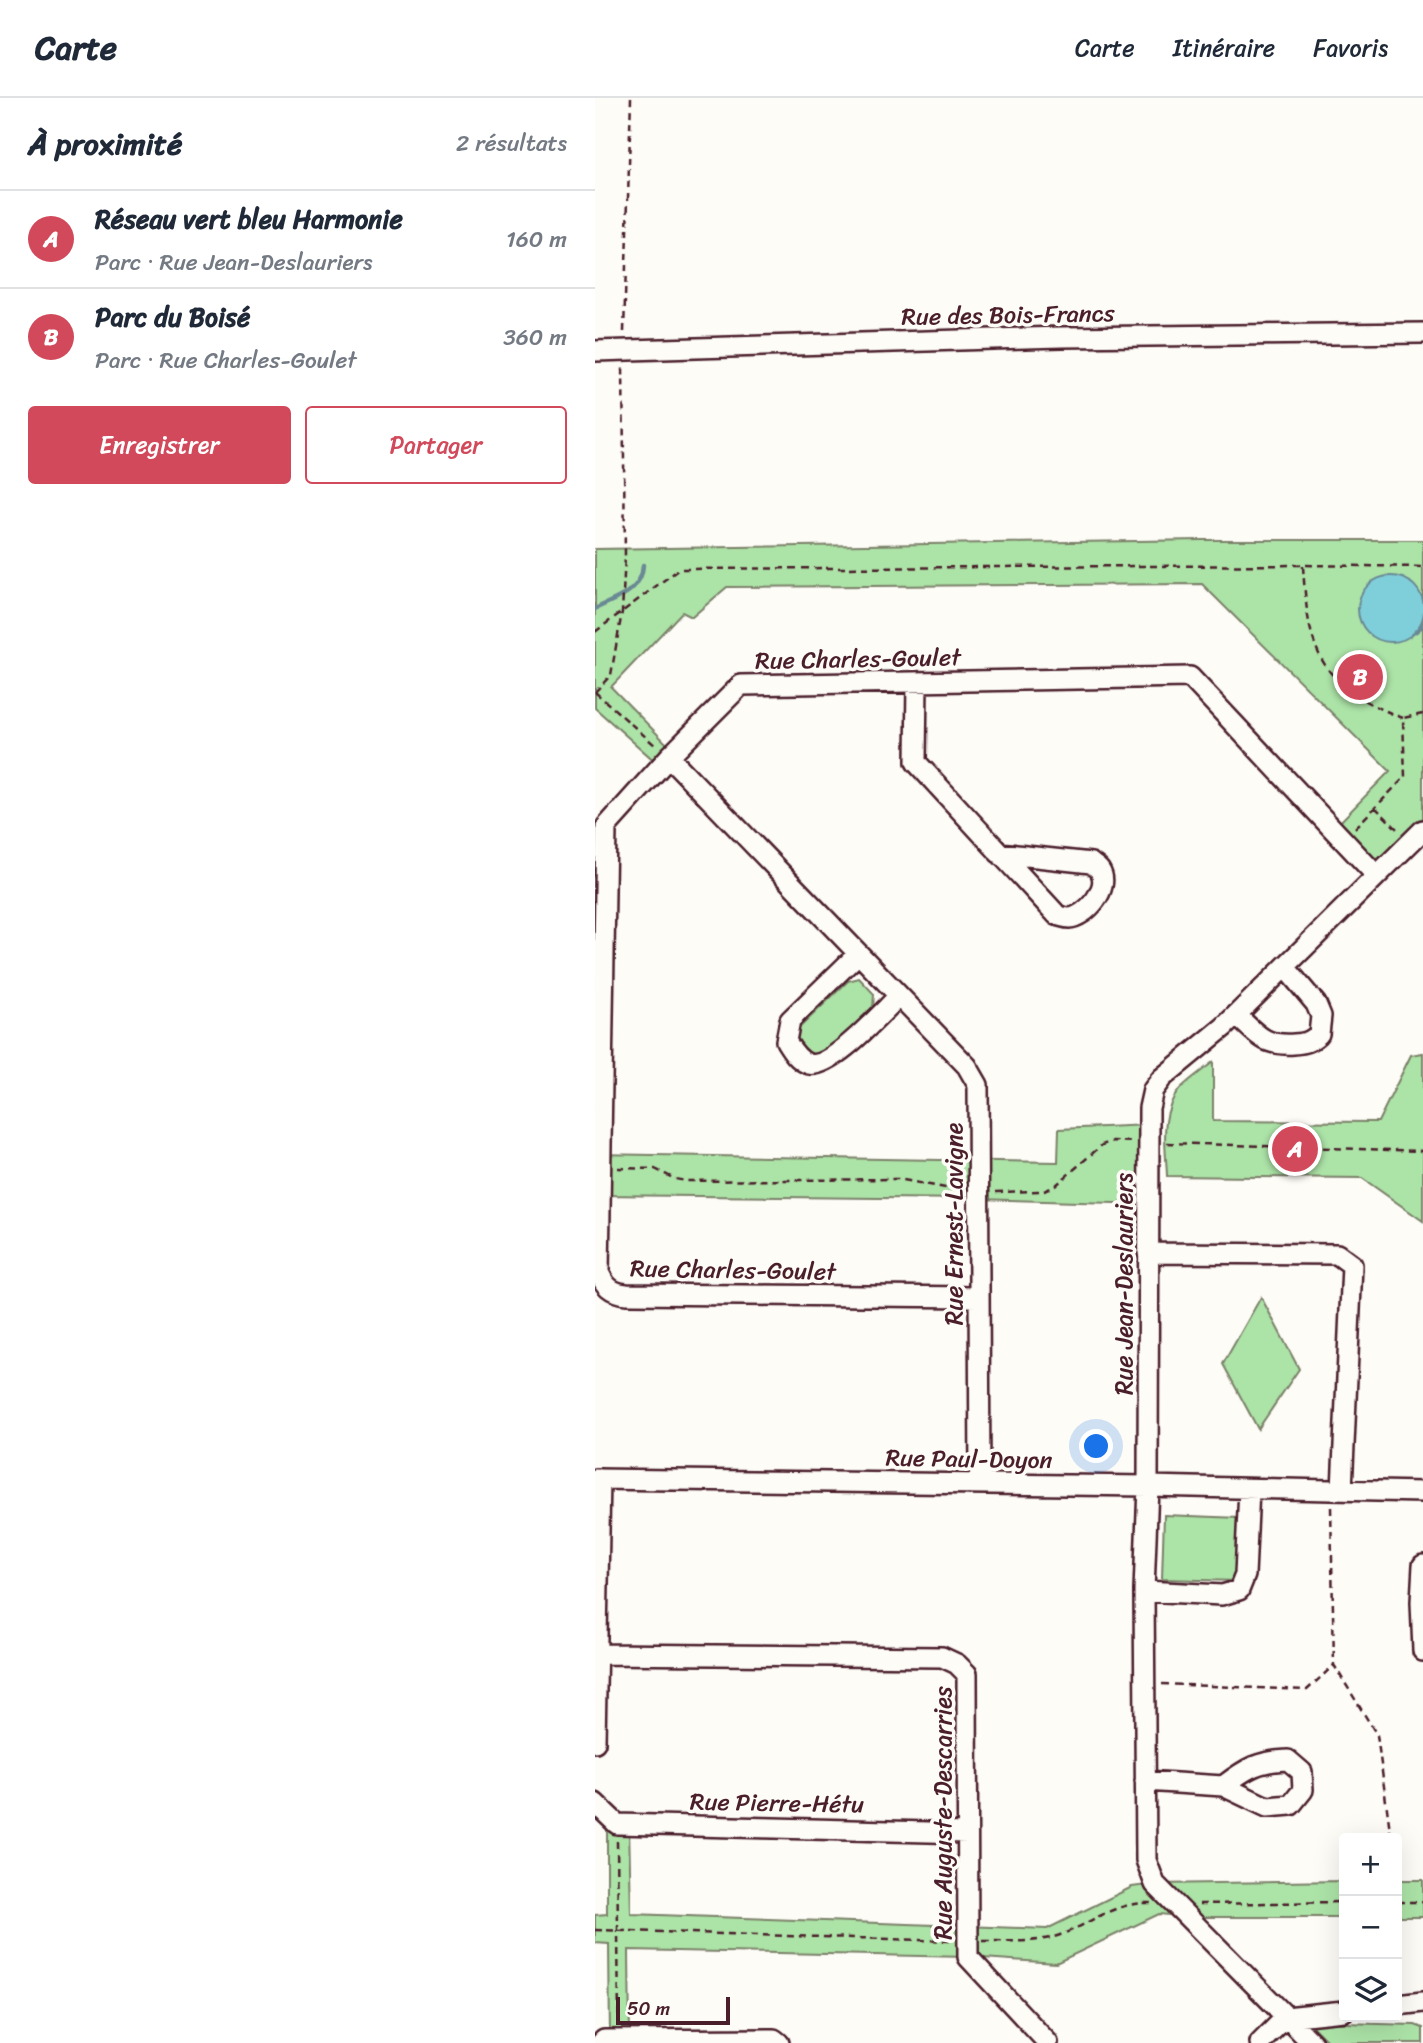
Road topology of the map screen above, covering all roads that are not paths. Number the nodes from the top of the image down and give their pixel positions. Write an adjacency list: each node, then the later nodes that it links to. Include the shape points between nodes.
1 (1423, 333): 2 (street, Rue des Bois-Francs, via 1062,337)
2 (595, 351)
3 (917, 682): 4 (street, Rue Charles-Goulet, via 741,685); 6 (street, via 916,762); 7 (street, Rue Charles-Goulet, via 1190,677)
4 (669, 757): 8 (street, Rue Ernest-Lavigne); 13 (street, Rue Charles-Goulet, via 605,827 602,1282 619,1294)
5 (1419, 836): 7 (street, Rue Jean-Deslauriers)
6 (999, 853): 6 (street, via 1057,915 1079,915 1100,895 1103,879 1091,863)
7 (1376, 875): 9 (street, Rue Jean-Deslauriers)
8 (858, 954): 10 (street, Rue Ernest-Lavigne); 10 (street, via 790,1020 786,1041 794,1053 817,1065 832,1058)
9 (1285, 967): 11 (street, Rue Jean-Deslauriers); 11 (street, via 1316,1004 1321,1016 1319,1034 1309,1043 1277,1045 1261,1038)
10 (899, 996): 13 (street, Rue Ernest-Lavigne, via 967,1066 978,1085)
11 (1236, 1015): 12 (street, Rue Jean-Deslauriers, via 1153,1090)
12 (1148, 1253): 16 (street, Rue Jean-Deslauriers); 18 (street, via 1337,1254 1352,1265)
13 (979, 1297): 15 (street, Rue Ernest-Lavigne)
14 (597, 1479): 15 (street, Rue Paul-Doyon); 23 (street)
15 (980, 1483): 16 (street, Rue Paul-Doyon)
16 (1148, 1486): 17 (street, Rue Paul-Doyon); 21 (street, Rue Jean-Deslauriers)
17 (1249, 1489): 18 (street, Rue Paul-Doyon); 21 (street, via 1245,1575 1239,1590 1222,1595)
18 (1336, 1490): 19 (street, Rue Paul-Doyon)
19 (1423, 1492)
20 (1423, 1565): 22 (street)
21 (1144, 1591): 25 (street, Rue Jean-Deslauriers)
22 (1423, 1651)
23 (597, 1654): 24 (street); 28 (street, Rue Auguste-Descarries, via 942,1657 957,1664 967,1674)
24 (595, 1742)
25 (1145, 1781): 26 (street); 32 (street, Rue Jean-Deslauriers, via 1146,1860 1155,1884)
26 (1223, 1786)
27 (595, 1803): 28 (street, Rue Pierre-Hétu, via 617,1824)
28 (967, 1833): 35 (street, Rue Auguste-Descarries, via 968,1957)
29 (1423, 2002): 30 (street)
30 (1402, 2004)
31 (1339, 2012): 32 (street)
32 (1286, 2017): 36 (street); 37 (street, Rue Jean-Deslauriers)
33 (610, 2041): 34 (street, via 775,2039)
34 (779, 2043)
35 (1048, 2043)
36 (1260, 2043)
37 (1312, 2043)

